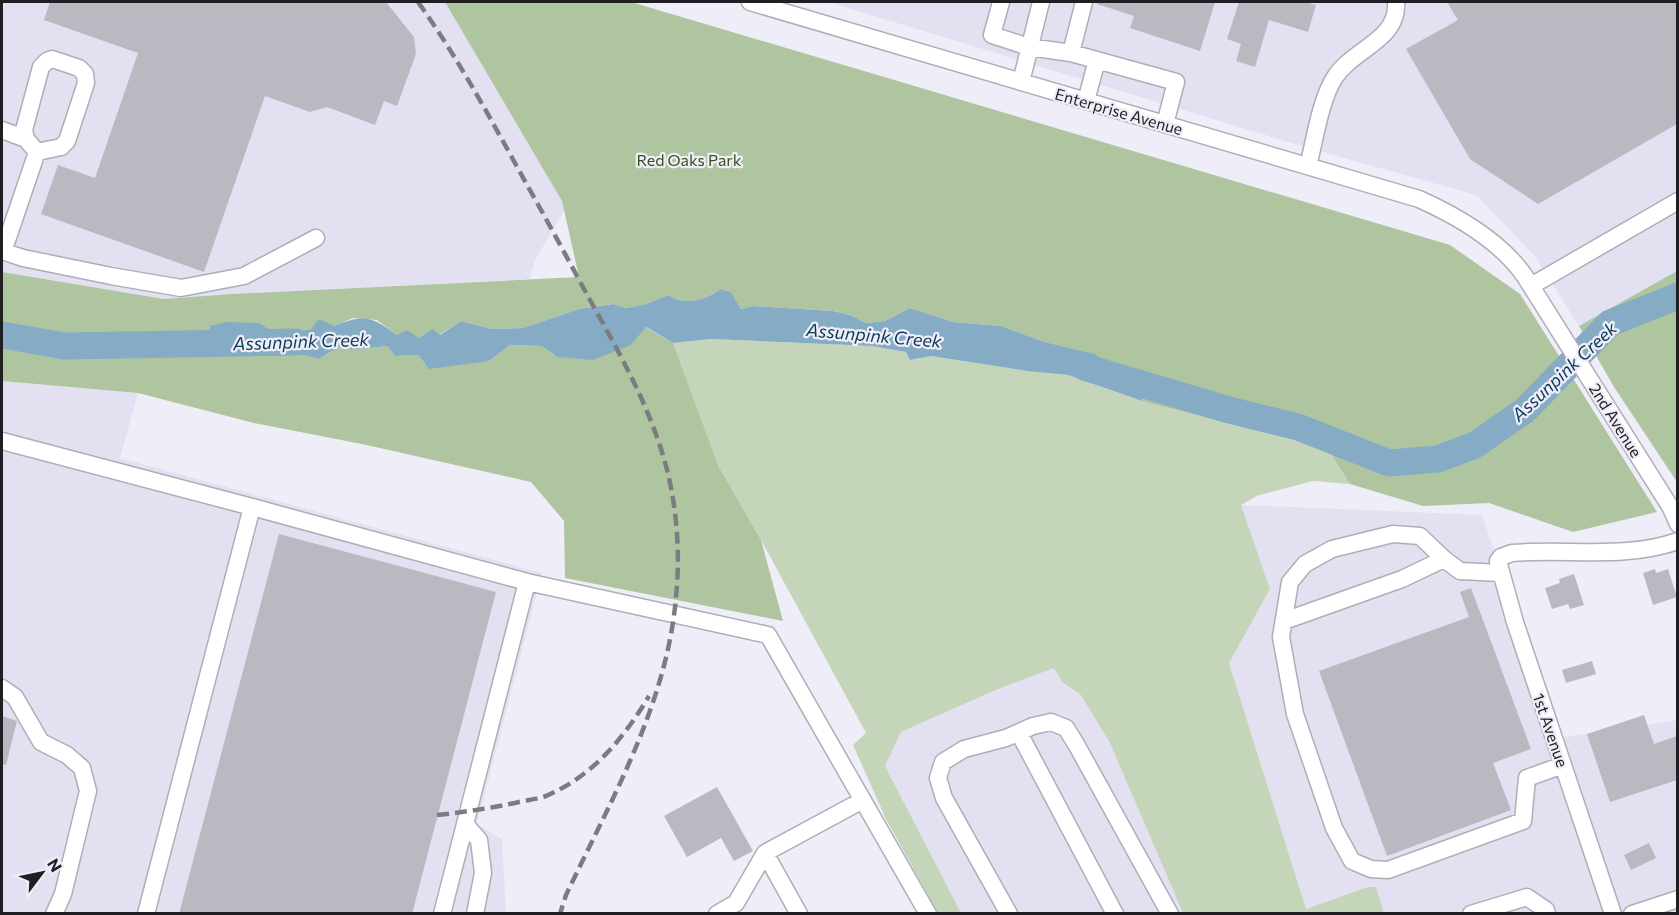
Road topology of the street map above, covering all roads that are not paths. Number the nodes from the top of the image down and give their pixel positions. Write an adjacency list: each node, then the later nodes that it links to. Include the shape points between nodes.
1 (750, 2): 9 (street, Enterprise Avenue)
2 (1001, 2): 6 (street, via 992,35)
3 (1041, 2): 6 (street)
4 (1084, 2): 7 (street)
5 (1396, 2): 14 (street, via 1390,28 1344,65 1334,79 1326,94)
6 (1029, 47): 7 (street); 9 (street)
7 (1071, 53): 8 (street)
8 (1097, 60): 10 (street); 11 (street, via 1176,82)
9 (1021, 82): 10 (street, Enterprise Avenue)
10 (1086, 101): 11 (street, Enterprise Avenue)
11 (1165, 124): 14 (street, Enterprise Avenue)
12 (2, 130): 13 (street)
13 (31, 146): 13 (street, via 24,130 41,67 52,59 79,68 86,83 67,141 61,147); 18 (street)
14 (1308, 166): 16 (street, Enterprise Avenue, via 1419,199)
15 (1677, 201): 19 (street)
16 (1482, 235): 19 (street, 2nd Avenue, via 1504,252)
17 (316, 238): 18 (street, via 244,276 181,288)
18 (2, 252)
19 (1531, 286): 22 (street, 2nd Avenue, via 1671,508)
20 (2, 441): 21 (street)
21 (252, 507): 26 (street); 36 (street)
22 (1677, 524)
23 (1677, 541): 25 (street, via 1610,554 1512,553 1498,561)
24 (1444, 559): 25 (street, via 1460,571); 27 (street, via 1402,579); 27 (street, via 1420,536 1393,534 1332,549 1305,564 1290,582)
25 (1501, 573): 30 (street, 1st Avenue)
26 (527, 582): 31 (street, via 768,635); 32 (street)
27 (1284, 621): 30 (street, via 1281,638 1295,714 1334,828 1352,861 1371,869 1388,870 1523,821 1527,778)
28 (2, 688): 35 (street, via 15,697 41,742 82,768 88,791 63,894)
29 (1019, 733): 42 (street, via 964,749 943,762 938,778 944,798); 43 (street); 44 (street, via 1051,722 1066,728)
30 (1563, 765): 47 (street, 1st Avenue)
31 (862, 800): 33 (street); 41 (street)
32 (465, 824): 37 (street); 38 (street, via 479,840 483,873)
33 (765, 853): 39 (street, via 736,903); 40 (street)
34 (1677, 899): 48 (street)
35 (54, 914)
36 (146, 914)
37 (442, 914)
38 (475, 914)
39 (717, 914)
40 (799, 914)
41 (928, 914)
42 (1009, 914)
43 (1114, 914)
44 (1170, 914)
45 (1471, 914): 46 (street, via 1527,897)
46 (1547, 914)
47 (1613, 914)
48 (1632, 914)

